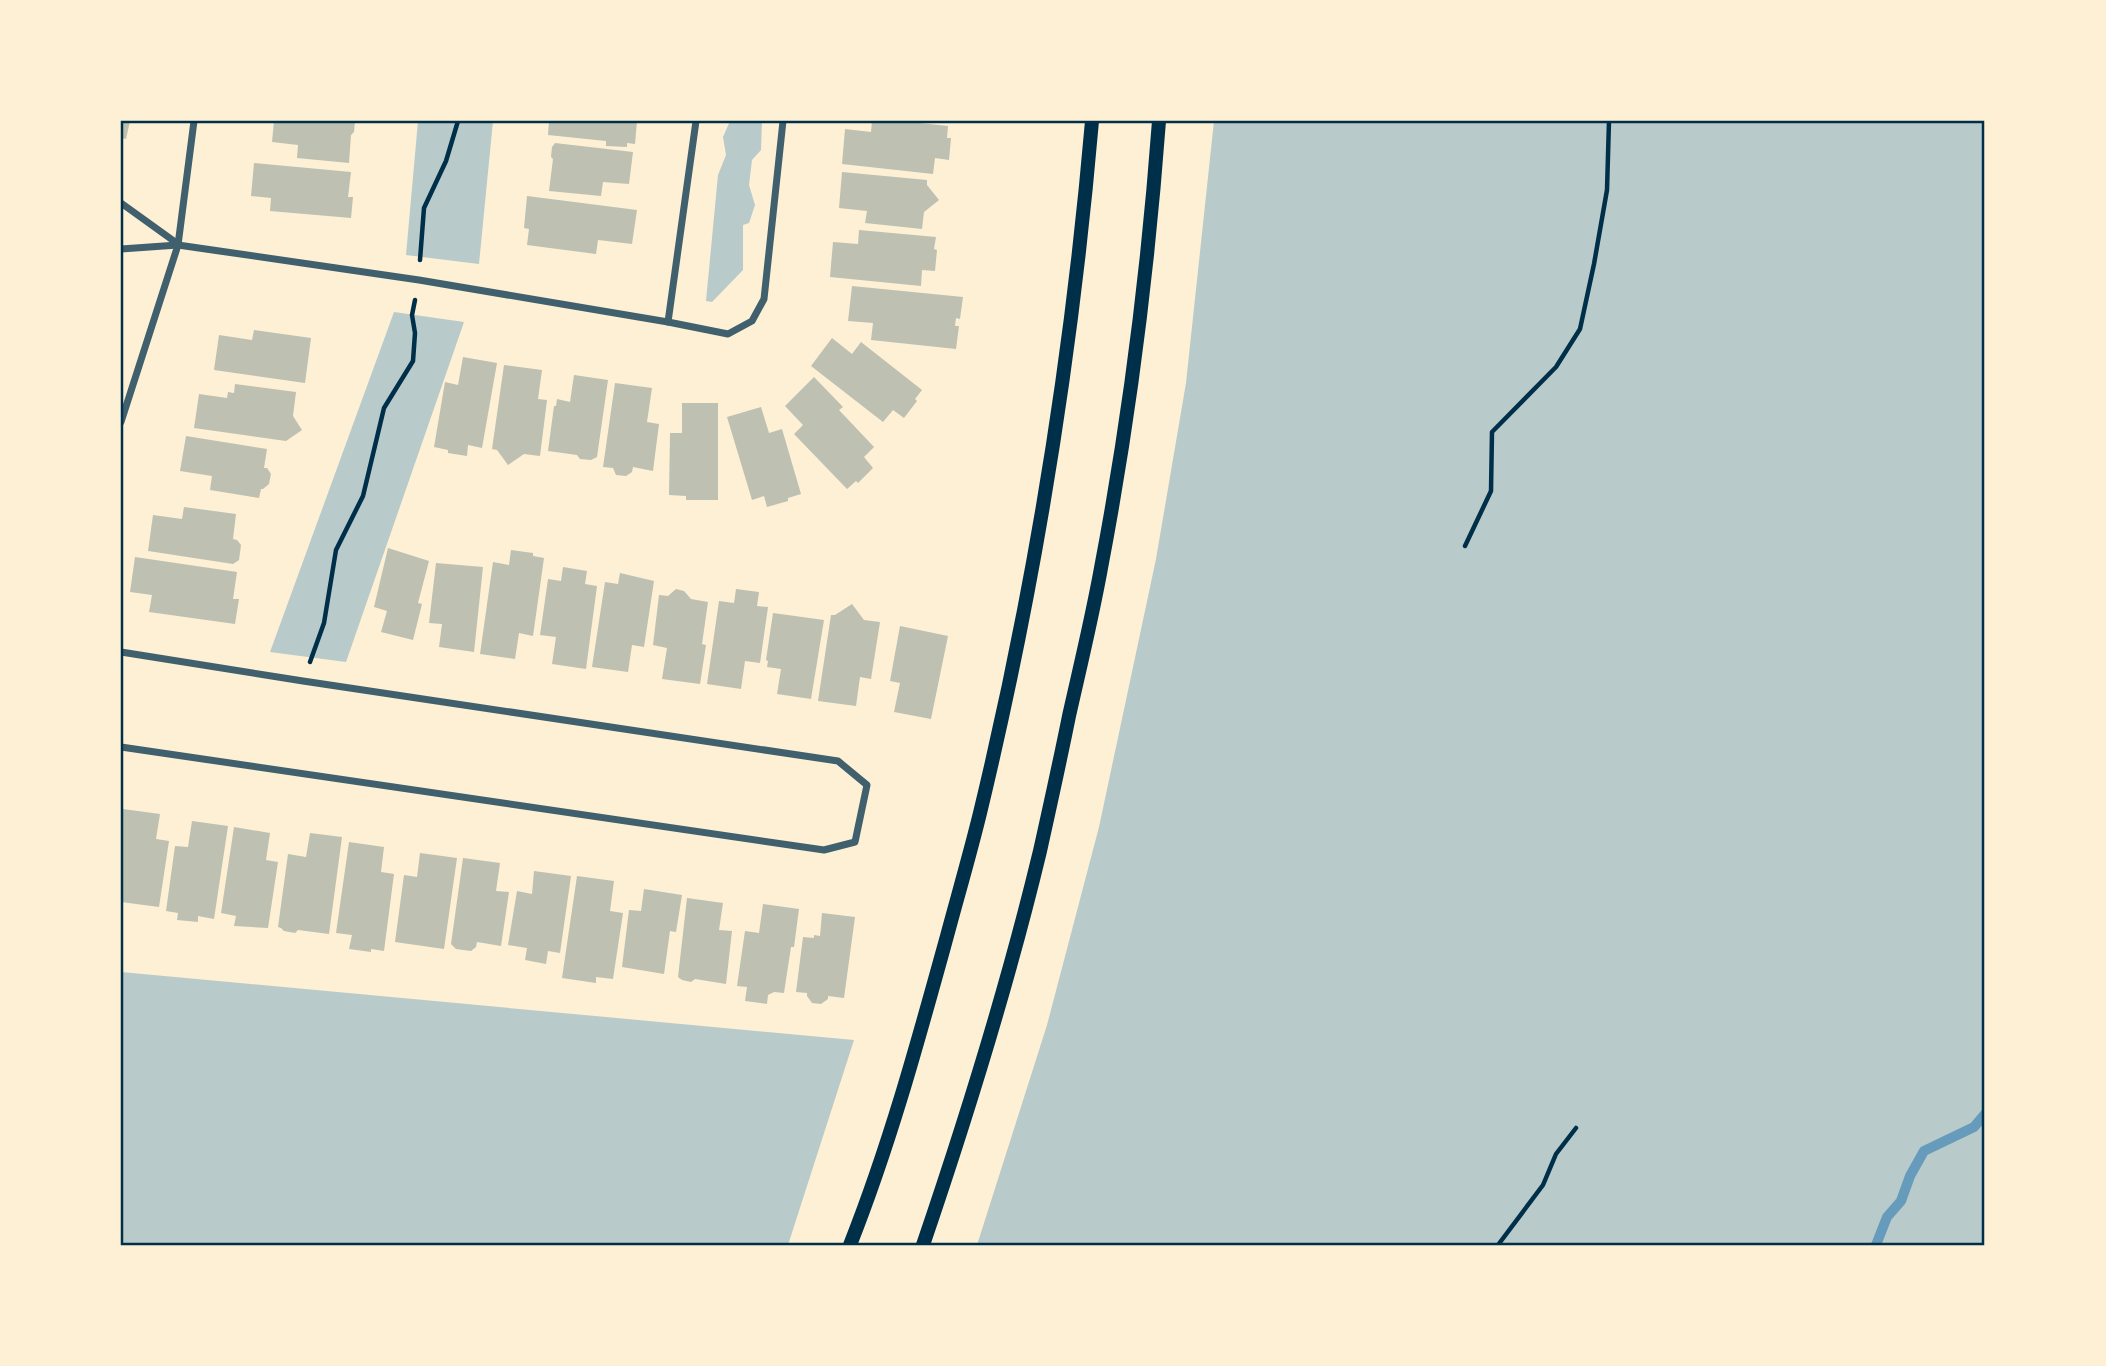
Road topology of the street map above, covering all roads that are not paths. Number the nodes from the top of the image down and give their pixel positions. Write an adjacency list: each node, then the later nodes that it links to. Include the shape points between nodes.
1 (194, 121): 7 (street)
2 (696, 121): 9 (street)
3 (783, 121): 9 (street, via 764,299 752,321 727,334)
4 (1092, 121): 13 (main road, via 1069,339 1012,669 980,814 900,1107)
5 (1159, 121): 14 (main road, via 1141,304 1101,569 1036,864 995,1018)
6 (121, 203): 7 (street)
7 (178, 245): 8 (street); 9 (street); 10 (street)
8 (121, 249)
9 (668, 322)
10 (121, 422)
11 (121, 652): 12 (street, via 838,761 867,785 855,842 824,850)
12 (121, 747)
13 (850, 1245)
14 (923, 1245)

